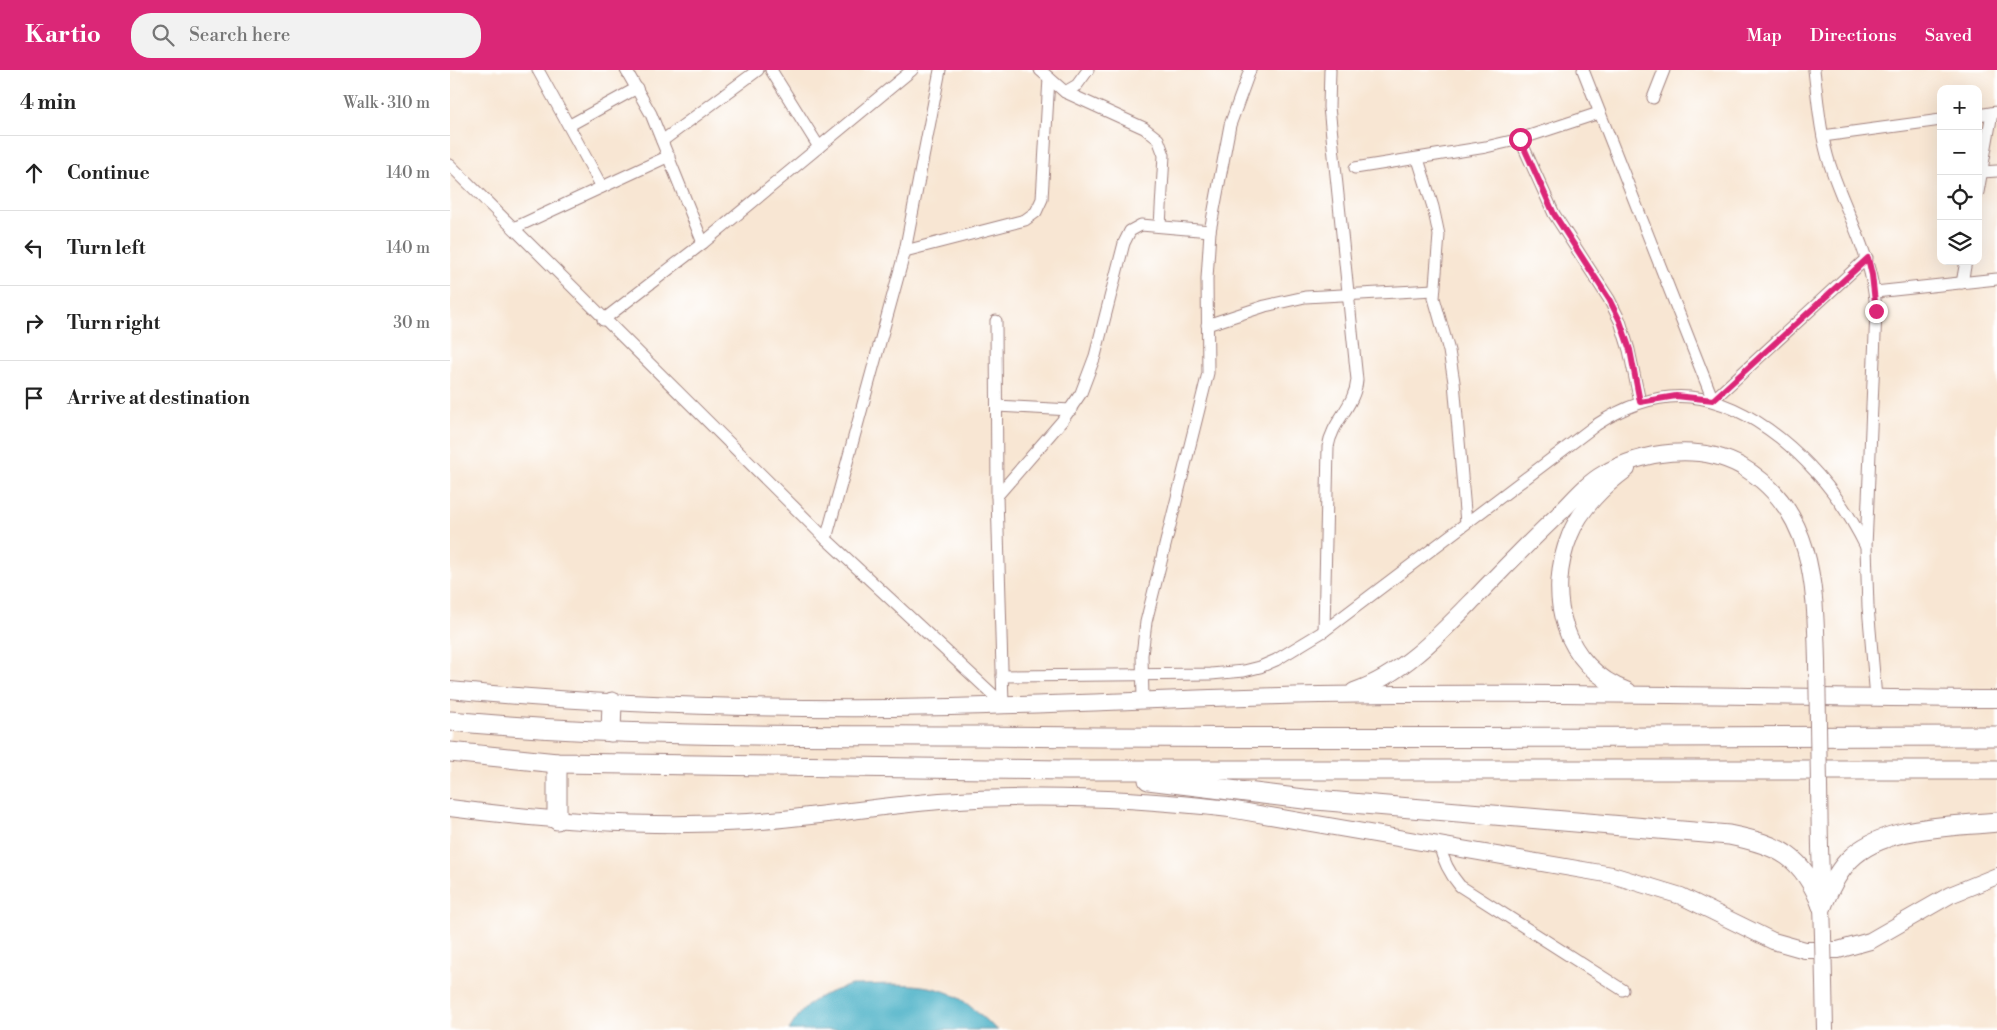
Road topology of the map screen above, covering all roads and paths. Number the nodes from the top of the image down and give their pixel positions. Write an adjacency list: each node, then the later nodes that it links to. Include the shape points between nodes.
1 (538, 70): 22 (street)
2 (626, 70): 15 (street)
3 (758, 70): 25 (street)
4 (771, 70): 26 (street)
5 (912, 70): 26 (street)
6 (940, 70): 38 (street)
7 (1040, 70): 14 (street)
8 (1088, 70): 16 (street, via 1077,85)
9 (1250, 70): 36 (street, via 1230,125)
10 (1330, 70): 45 (street, via 1329,107)
11 (1583, 70): 19 (street)
12 (1664, 70): 17 (street)
13 (1814, 70): 23 (street)
14 (1049, 78): 16 (street); 38 (street, via 1043,192 1036,212 1025,220)
15 (637, 88): 22 (street); 25 (street)
16 (1065, 92): 34 (street, via 1144,128 1158,139 1164,156)
17 (1652, 98)
18 (1995, 112): 20 (street); 32 (street)
19 (1600, 113): 24 (street); 49 (street)
20 (1982, 114)
21 (1937, 121): 23 (street)
22 (570, 125): 33 (street)
23 (1823, 136): 39 (street, via 1834,176)
24 (1520, 139): 28 (street); 50 (street, via 1554,214 1620,321 1630,350)
25 (662, 140): 27 (street)
26 (819, 147): 37 (street)
27 (669, 156): 33 (street); 37 (street)
28 (1418, 159): 30 (street); 43 (street, via 1439,236)
29 (450, 165): 35 (street)
30 (1355, 168)
31 (1997, 170): 32 (street)
32 (1982, 172)
33 (602, 187): 35 (street)
34 (1160, 226): 36 (street); 52 (street, via 1135,227 1126,237 1089,375)
35 (514, 228): 46 (street)
36 (1210, 231): 48 (street)
37 (703, 243): 46 (street)
38 (905, 251): 56 (street)
39 (1868, 258): 44 (street); 49 (street)
40 (1965, 265): 42 (street)
41 (1997, 279): 42 (street)
42 (1962, 283): 44 (street)
43 (1434, 290): 45 (street); 55 (street, via 1454,382)
44 (1875, 292): 57 (street)
45 (1348, 294): 48 (street, via 1285,301); 58 (street, via 1357,380 1354,395 1335,424 1328,447)
46 (604, 320): 56 (street)
47 (996, 321): 51 (street)
48 (1208, 325): 59 (street, via 1208,373 1146,622)
49 (1713, 400): 50 (street, via 1676,396); 57 (street, via 1731,406 1764,426 1805,460 1840,500)
50 (1640, 402): 55 (street, via 1596,425)
51 (997, 406): 52 (street); 54 (street)
52 (1071, 410): 54 (street)
53 (1639, 460): 62 (main road, via 1603,490 1586,508 1570,533 1561,562 1559,591 1564,621 1575,648 1589,668 1608,684); 63 (main road, via 1602,474 1447,627 1411,658 1372,685); 82 (main road, bridge, via 1682,452 1708,454 1732,461 1774,491 1789,510 1801,535 1814,583)
54 (997, 496): 60 (street)
55 (1466, 523): 58 (street)
56 (826, 539): 68 (street)
57 (1866, 548): 64 (street)
58 (1324, 630): 59 (street, via 1276,660 1244,671)
59 (1143, 674): 60 (street); 66 (street)
60 (1002, 676): 68 (street)
61 (450, 690): 67 (main road)
62 (1637, 694): 63 (main road); 64 (main road)
63 (1324, 695): 66 (main road)
64 (1876, 698): 65 (main road)
65 (1997, 699)
66 (1143, 700): 68 (main road)
67 (612, 702): 68 (main road, via 820,708); 70 (highway)
68 (1003, 704)
69 (450, 721): 70 (highway)
70 (611, 732): 72 (highway)
71 (1997, 736): 72 (highway)
72 (1066, 737): 75 (highway)
73 (450, 752): 74 (highway)
74 (557, 763): 75 (highway); 78 (highway)
75 (1065, 770): 76 (highway); 82 (highway, via 1304,800 1729,835 1777,848 1795,861 1808,876)
76 (1997, 770)
77 (450, 808): 78 (main road)
78 (557, 820): 80 (main road, via 663,824 748,822 937,801 1054,796 1230,809)
79 (1997, 822): 82 (highway, via 1911,831 1865,848 1850,859 1835,878)
80 (1439, 844): 81 (main road, via 1647,884 1681,896 1788,947 1822,952 1870,941 1950,895); 83 (street, via 1443,860 1460,886)
81 (1997, 876)
82 (1822, 906): 84 (main road, bridge)
83 (1623, 990)
84 (1826, 1030)

